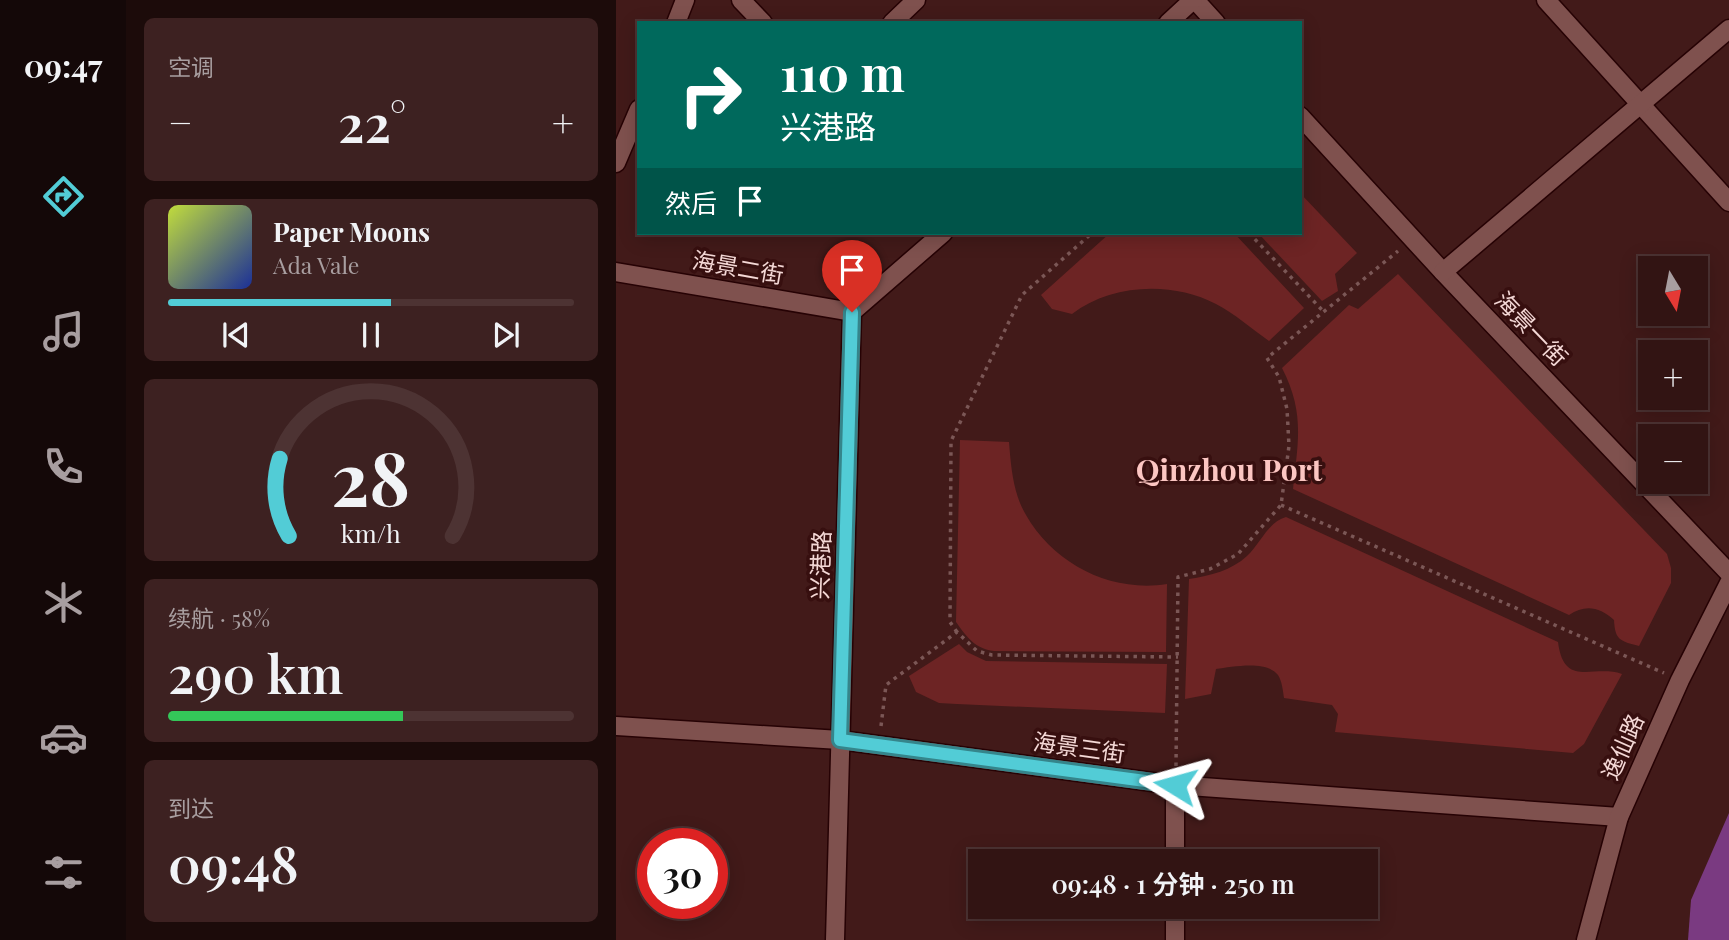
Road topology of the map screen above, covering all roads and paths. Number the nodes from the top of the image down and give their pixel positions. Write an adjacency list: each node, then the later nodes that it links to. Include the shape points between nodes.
1 (685, 0): 6 (street)
2 (741, 0): 7 (street)
3 (916, 0): 8 (street)
4 (1194, 0): 9 (street); 10 (street)
5 (1546, 0): 12 (street)
6 (677, 21)
7 (761, 21)
8 (894, 21)
9 (1170, 21)
10 (1214, 21)
11 (1729, 29): 12 (street)
12 (1641, 104): 16 (street); 22 (street)
13 (637, 114): 15 (street)
14 (1302, 118): 20 (street, 海景一街)
15 (616, 163)
16 (1729, 202)
17 (941, 235): 23 (street)
18 (1090, 235): 28 (path, via 1022,295 951,441 950,622)
19 (1250, 235): 24 (path)
20 (1412, 239): 22 (street, 海景一街); 24 (path)
21 (616, 272): 23 (street, 海景二街)
22 (1443, 272): 26 (street, 海景一街)
23 (852, 312): 32 (street, 兴港路)
24 (1324, 312): 25 (path, via 1267,358 1279,377 1287,409 1289,446)
25 (1281, 505): 29 (path, via 1238,554 1210,569 1178,577); 30 (path)
26 (1729, 573)
27 (1729, 583): 30 (street, 逸仙路)
28 (957, 632): 29 (path, via 977,650 992,654); 33 (path, via 886,685)
29 (1178, 657): 34 (path)
30 (1680, 680): 35 (street, 逸仙路)
31 (616, 726): 32 (street, 海景三街)
32 (840, 740): 33 (street, 海景三街); 38 (street, 兴港路)
33 (878, 746): 34 (street, 海景三街)
34 (1175, 785): 35 (street, 海景三街); 36 (street)
35 (1619, 817): 40 (street, 逸仙路)
36 (1175, 849)
37 (1175, 919): 39 (street)
38 (835, 940)
39 (1175, 940)
40 (1586, 940)

